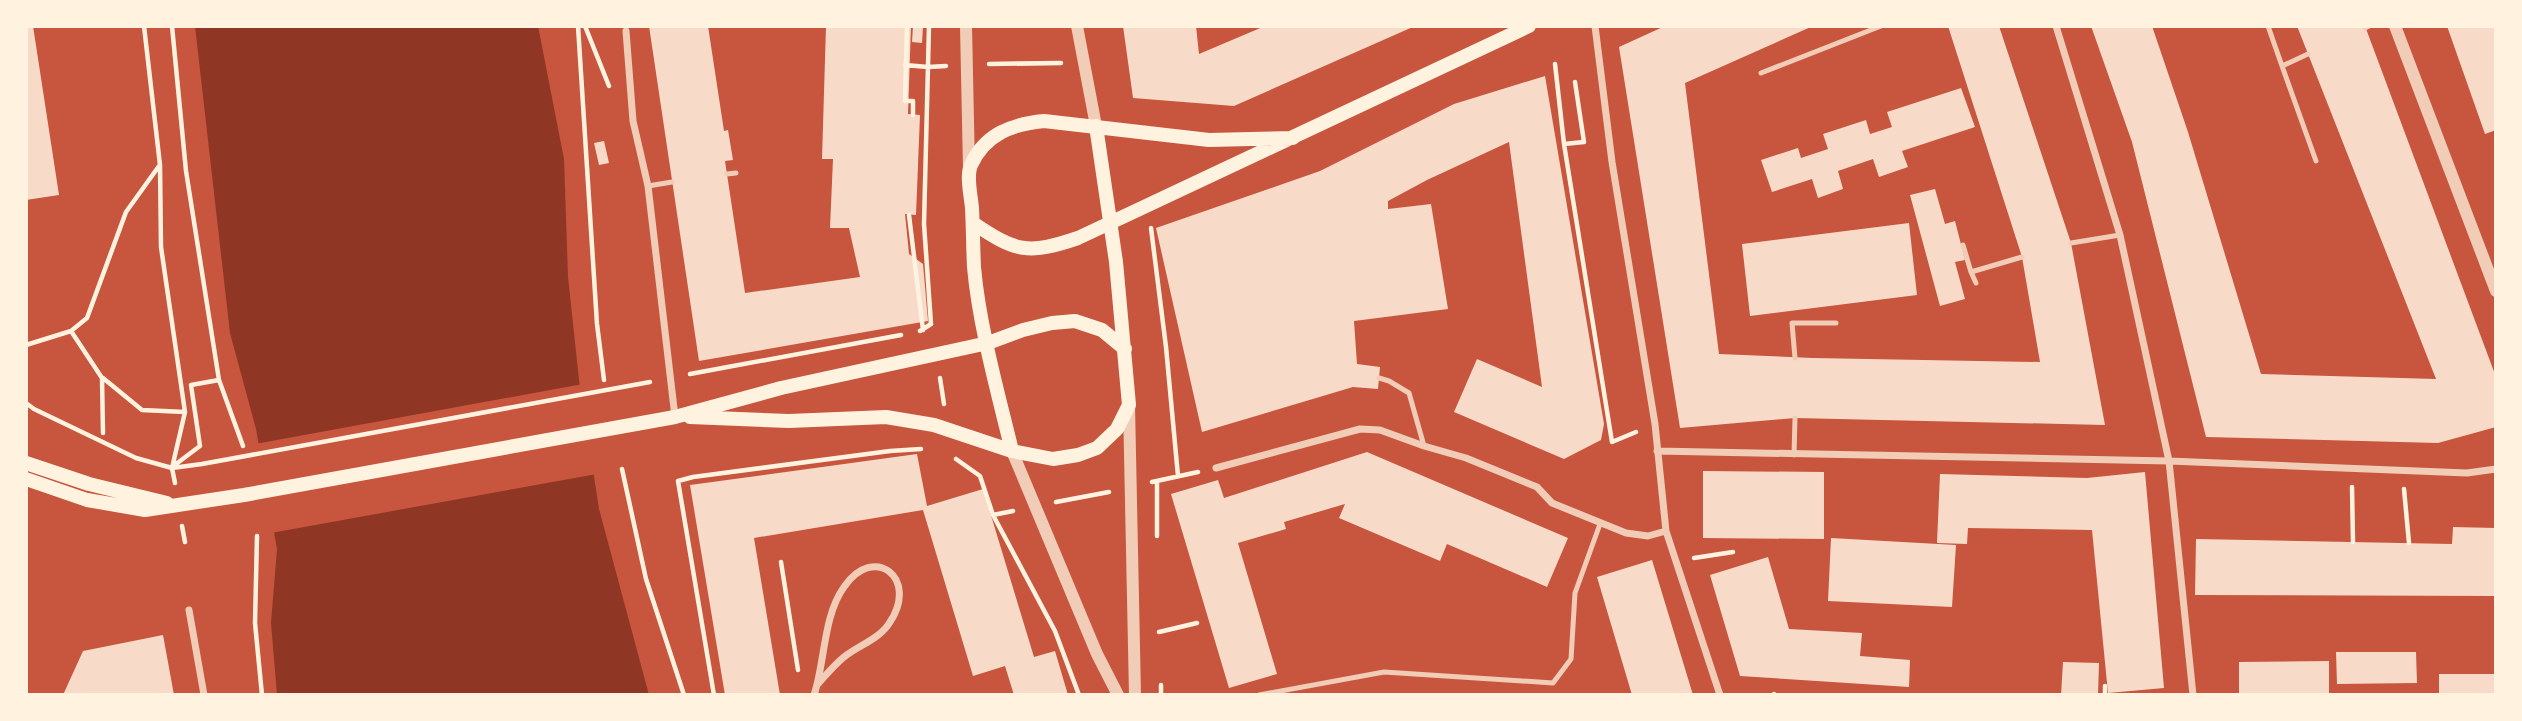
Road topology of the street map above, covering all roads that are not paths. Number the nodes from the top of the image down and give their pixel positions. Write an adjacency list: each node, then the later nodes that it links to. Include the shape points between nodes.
1 (966, 26): 16 (street)
2 (1077, 26): 13 (street)
3 (1529, 26): 14 (main road)
4 (1595, 26): 40 (street)
5 (1881, 26): 12 (lane)
6 (2056, 26): 23 (street)
7 (2269, 26): 11 (lane)
8 (2395, 26): 29 (street)
9 (626, 31): 20 (street, via 633,121)
10 (2308, 54): 11 (lane)
11 (2282, 66): 15 (lane)
12 (1761, 73)
13 (1096, 126): 14 (main road, via 1209,140); 16 (main road, via 1025,123 995,135); 22 (main road)
14 (1293, 138): 22 (main road)
15 (2316, 161)
16 (969, 169): 21 (main road)
17 (736, 173): 18 (lane)
18 (727, 174)
19 (673, 182): 20 (lane)
20 (649, 186): 36 (street)
21 (972, 223): 22 (main road, via 1003,243 1024,249 1046,248); 31 (main road, via 974,269)
22 (1110, 223): 32 (main road)
23 (2120, 236): 24 (lane); 42 (street)
24 (2071, 243)
25 (1963, 245): 27 (lane)
26 (2022, 257): 27 (lane)
27 (1971, 272): 28 (lane)
28 (1976, 283)
29 (2496, 291)
30 (1836, 323): 33 (lane, via 1792,323)
31 (988, 343): 32 (main road, via 1023,330 1074,321 1102,330); 36 (main road, via 781,388); 39 (main road)
32 (1125, 349): 35 (main road)
33 (1795, 358)
34 (1379, 378): 38 (lane, via 1409,393)
35 (1129, 405): 39 (main road, via 1117,429 1097,448 1053,459); 55 (street)
36 (675, 417): 39 (main road, via 789,421 886,417 948,429); 47 (main road)
37 (1795, 418): 41 (lane)
38 (1424, 446): 44 (street, via 1380,430 1360,429); 48 (street, via 1536,487 1552,503)
39 (1012, 451): 54 (street)
40 (1657, 451): 41 (street); 49 (street)
41 (1794, 454): 42 (street)
42 (2169, 461): 45 (street, via 2467,473); 58 (street)
43 (26, 463): 47 (main road)
44 (1216, 468)
45 (2496, 469)
46 (26, 479): 47 (main road, via 87,500 145,510)
47 (178, 506)
48 (1600, 524): 49 (street, via 1648,536); 56 (lane, via 1575,593 1571,659 1553,683 1384,672)
49 (1666, 531): 57 (street)
50 (189, 610): 52 (street)
51 (818, 684): 51 (street, via 843,658 889,625 897,611 900,587 888,568 866,568 842,589 823,647); 53 (street)
52 (204, 695)
53 (814, 695)
54 (1118, 695)
55 (1135, 695)
56 (1259, 695)
57 (1720, 695)
58 (2193, 695)

